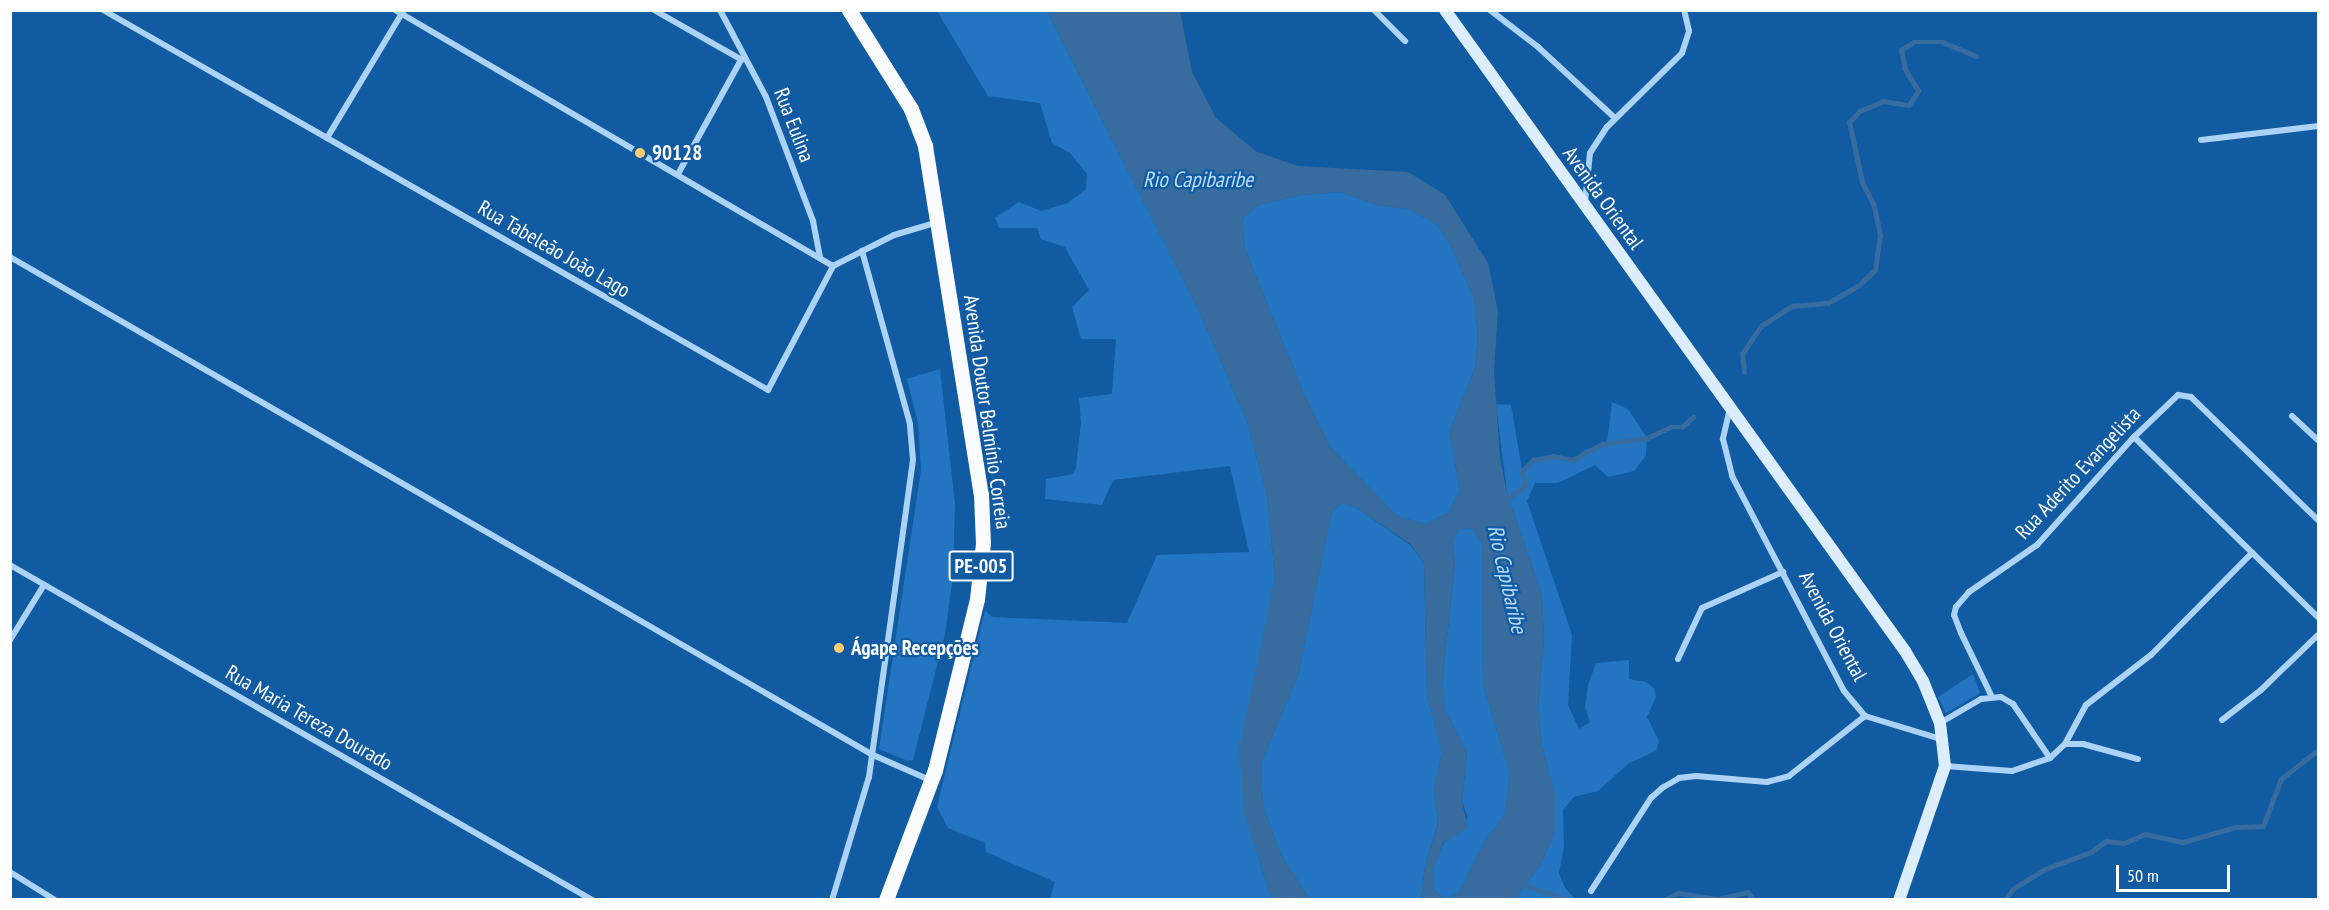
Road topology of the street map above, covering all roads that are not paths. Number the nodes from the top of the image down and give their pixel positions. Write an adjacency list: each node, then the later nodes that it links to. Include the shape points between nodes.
1 (104, 10): 15 (street, Rua Tabeleão João Lago)
2 (654, 10): 11 (street)
3 (720, 10): 12 (street, Rua Eulina)
4 (849, 10): 19 (main road, Avenida Doutor Belmínio Correia / PE-005, via 911,109 925,146)
5 (1374, 10): 10 (street)
6 (1445, 10): 18 (street, Avenida Oriental)
7 (1490, 10): 13 (street, via 1538,47)
8 (1684, 10): 13 (street, via 1689,31 1682,53)
9 (400, 12): 15 (street); 17 (street)
10 (1405, 41)
11 (741, 60): 12 (street); 17 (street)
12 (749, 63): 22 (street, Rua Eulina, via 813,221)
13 (1615, 118): 18 (street, via 1590,153)
14 (2319, 126): 16 (street)
15 (327, 138): 23 (street, Rua Tabeleão João Lago, via 768,390)
16 (2201, 140)
17 (678, 174): 22 (street)
18 (1585, 206): 24 (street, Avenida Oriental)
19 (939, 222): 20 (street, via 900,232); 47 (main road, Avenida Doutor Belmínio Correia / PE-005, via 981,494 983,543 977,599)
20 (862, 251): 23 (street); 43 (street, via 910,424 913,460)
21 (10, 257): 43 (street)
22 (820, 257): 23 (street)
23 (833, 266)
24 (1730, 408): 31 (street, Avenida Oriental, via 1723,439 1729,467); 40 (street, Avenida Oriental, via 1905,651)
25 (2292, 416): 27 (street)
26 (2134, 437): 28 (street, Rua Aderito Evangelista, via 2172,398 2187,394); 29 (street); 37 (street, Rua Aderito Evangelista, via 2037,545 1975,587 1956,607 1954,615 1961,633)
27 (2319, 440)
28 (2319, 520)
29 (2252, 554): 33 (street); 42 (street, via 2151,655 2086,705)
30 (10, 564): 32 (street, Rua Maria Tereza Dourado)
31 (1783, 572): 36 (street, via 1702,609); 38 (street, Avenida Oriental, via 1844,691)
32 (44, 585): 35 (street); 51 (street, Rua Maria Tereza Dourado)
33 (2319, 617)
34 (2319, 635): 39 (street, via 2261,690)
35 (10, 640)
36 (1678, 659)
37 (1991, 695): 40 (street); 44 (street, via 2013,704)
38 (1865, 716): 41 (street); 49 (street, via 1789,776 1767,782 1696,776 1679,778 1662,788)
39 (2222, 720)
40 (1940, 723): 41 (street, Avenida Oriental)
41 (1944, 740): 46 (street, Avenida Oriental)
42 (2065, 744): 44 (street); 45 (street, via 2083,744)
43 (873, 755): 47 (street); 52 (street)
44 (2050, 758): 46 (street, via 2012,771)
45 (2138, 759)
46 (1945, 766): 54 (street, Avenida Oriental)
47 (932, 781): 53 (main road, Avenida Doutor Belmínio Correia / PE-005)
48 (10, 872): 50 (street)
49 (1590, 891)
50 (55, 900)
51 (592, 900)
52 (832, 900)
53 (886, 900)
54 (1899, 900)

